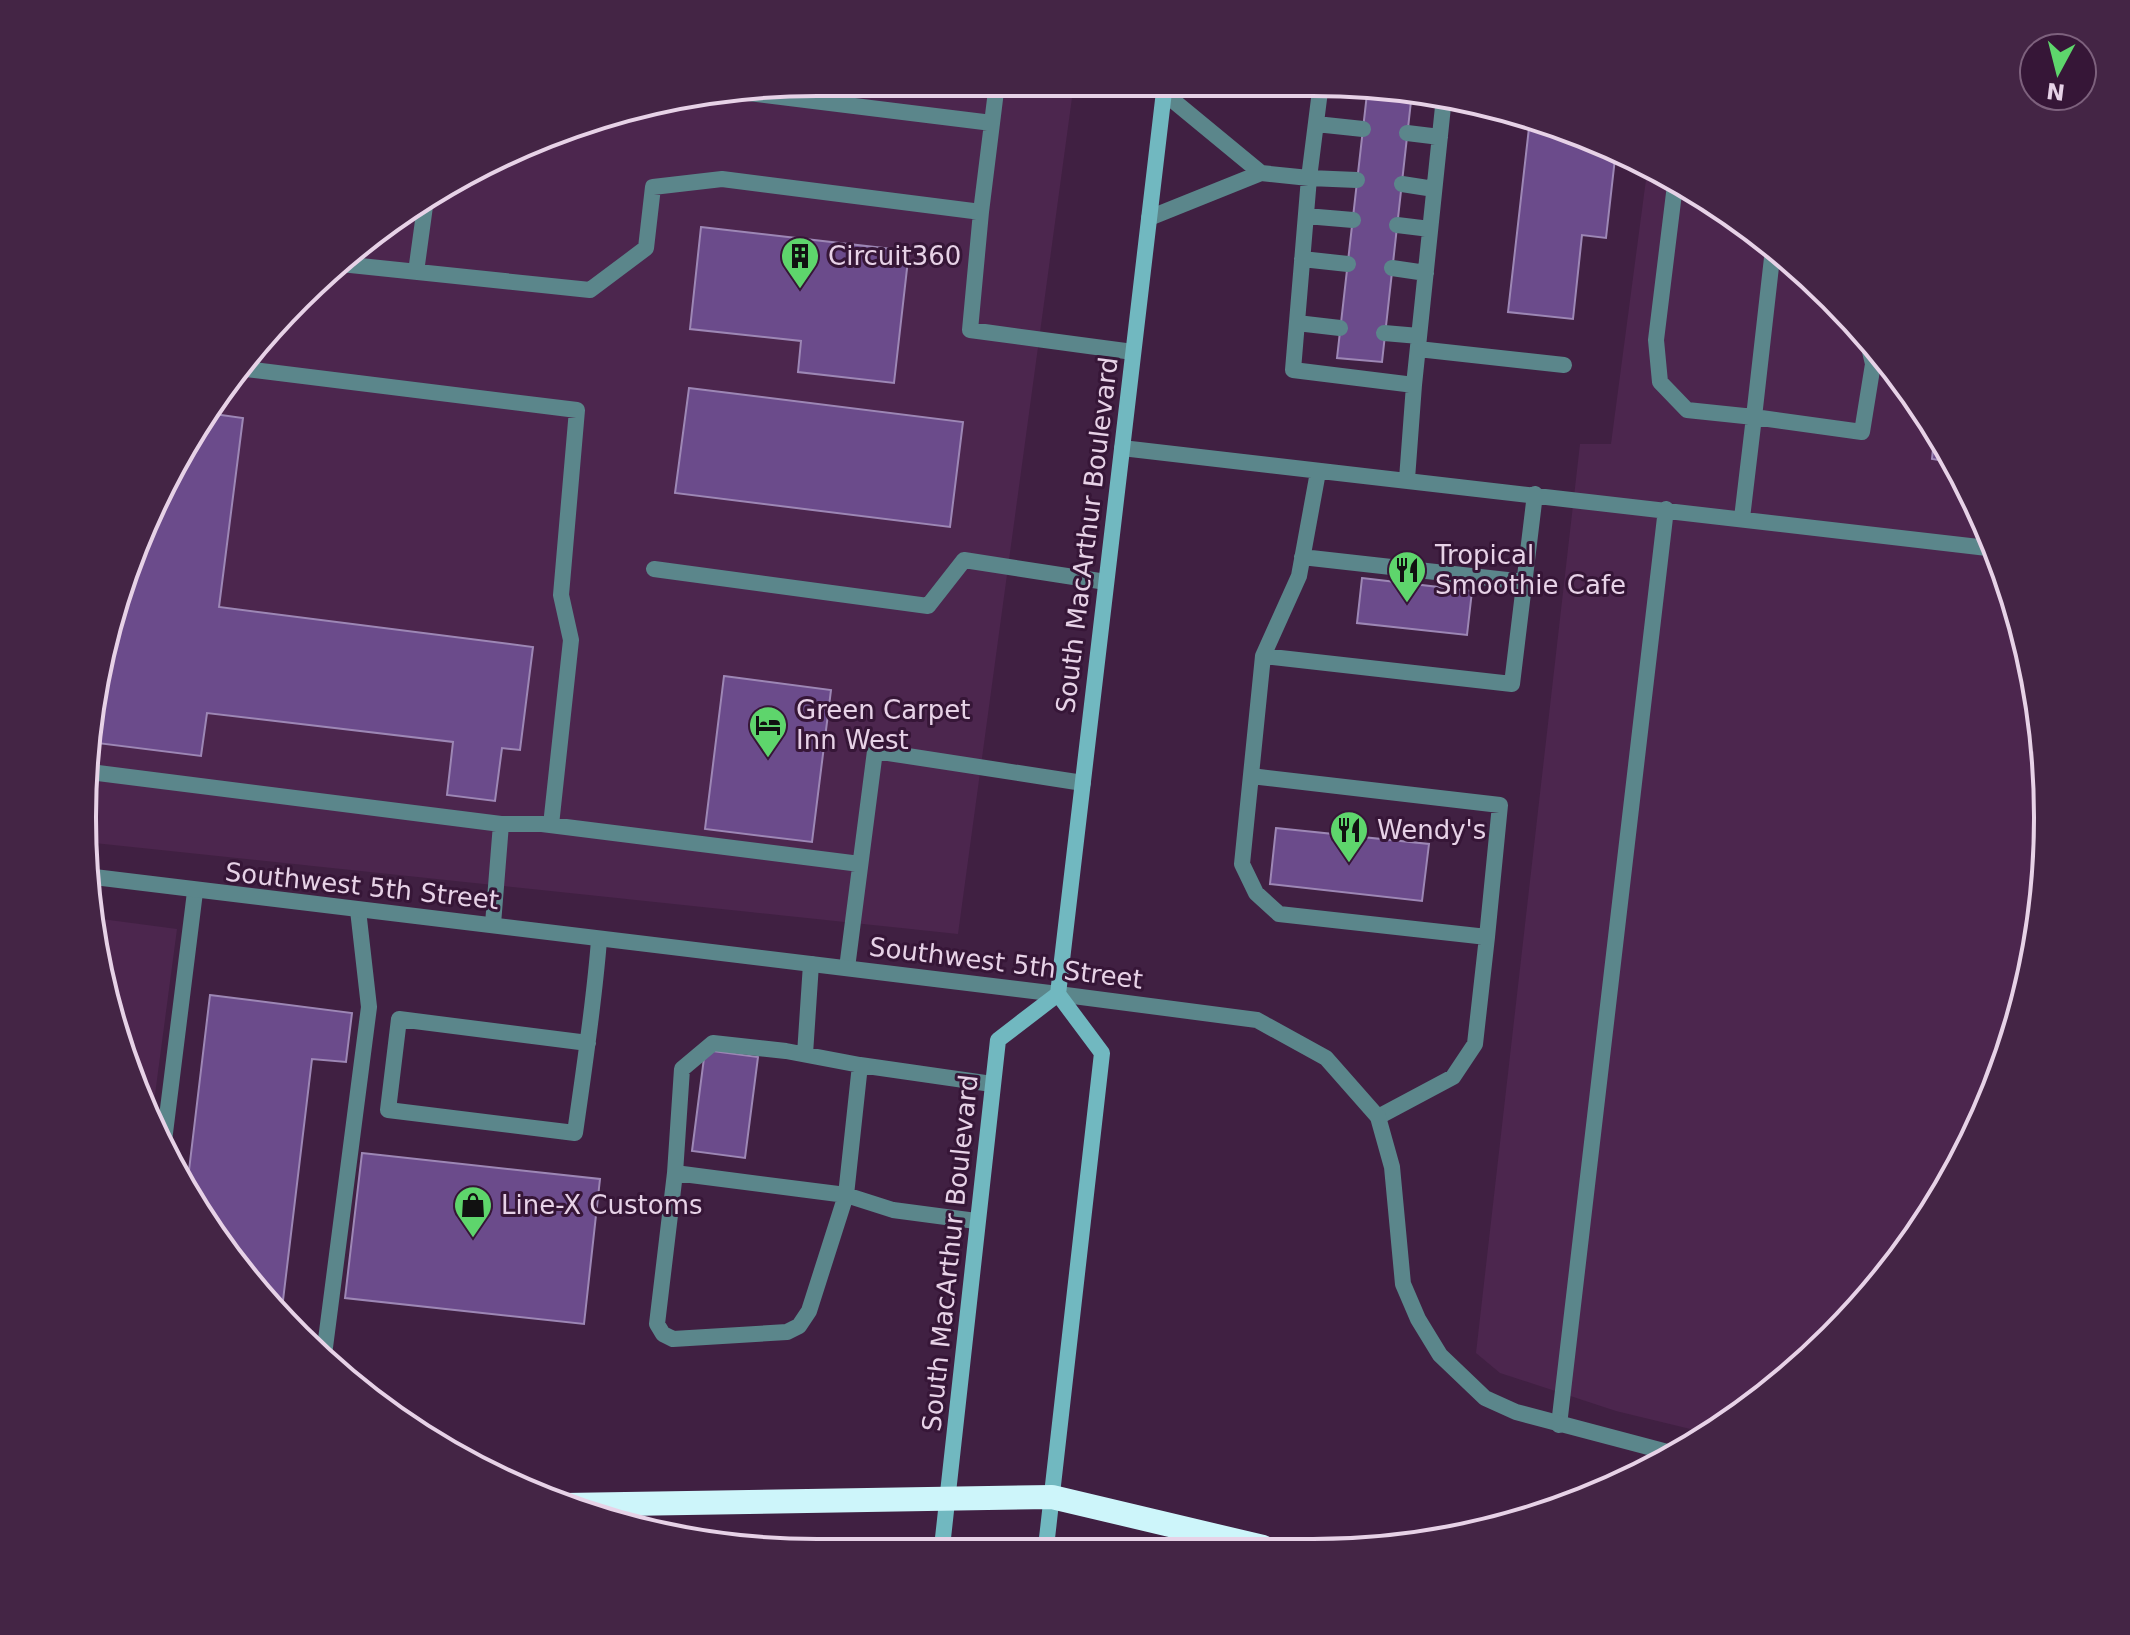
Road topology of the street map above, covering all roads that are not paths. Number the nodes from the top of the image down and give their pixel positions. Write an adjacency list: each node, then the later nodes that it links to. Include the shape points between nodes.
1 (995, 96): 7 (street)
2 (1164, 96): 21 (main road, South MacArthur Boulevard)
3 (1174, 96): 12 (street)
4 (1319, 96): 8 (street)
5 (785, 97): 7 (street)
6 (1443, 108): 11 (street)
7 (992, 123): 18 (street)
8 (1316, 124): 9 (street); 13 (street)
9 (1363, 129)
10 (1407, 133): 11 (street)
11 (1440, 137): 16 (street)
12 (1261, 173): 13 (street); 21 (street)
13 (1309, 178): 14 (street); 20 (street)
14 (1357, 180)
15 (1402, 184): 16 (street)
16 (1434, 189): 24 (street)
17 (1674, 194): 41 (street, via 1656,340 1660,382 1687,410)
18 (981, 212): 30 (street, via 722,179 653,187 646,248 590,290); 36 (street, via 970,330)
19 (424, 214): 30 (street)
20 (1306, 216): 22 (street); 25 (street)
21 (1149, 218): 36 (main road, South MacArthur Boulevard)
22 (1353, 220)
23 (1397, 225): 24 (street)
24 (1430, 229): 31 (street)
25 (1302, 259): 27 (street); 32 (street)
26 (1772, 261): 41 (street)
27 (1348, 264)
28 (354, 265): 30 (street)
29 (1392, 268): 31 (street)
30 (416, 272)
31 (1426, 273): 35 (street)
32 (1297, 323): 33 (street); 40 (street, via 1293,370)
33 (1340, 328)
34 (1384, 333): 35 (street)
35 (1418, 343): 38 (street); 40 (street)
36 (1133, 352): 42 (main road, South MacArthur Boulevard)
37 (1873, 363): 41 (street, via 1862,432)
38 (1564, 365)
39 (252, 370): 58 (street, via 577,410 561,595 571,640)
40 (1414, 385): 44 (street)
41 (1754, 417): 47 (street)
42 (1122, 448): 43 (street); 51 (main road, South MacArthur Boulevard)
43 (1318, 472): 44 (street); 49 (street)
44 (1407, 479): 45 (street)
45 (1535, 494): 46 (street); 52 (street)
46 (1666, 509): 47 (street); 79 (street)
47 (1742, 518): 48 (street)
48 (1981, 547)
49 (1302, 557): 52 (street); 53 (street, via 1299,576)
50 (654, 569): 51 (street, via 928,606 964,560)
51 (1106, 582): 56 (main road, South MacArthur Boulevard)
52 (1525, 582): 53 (street, via 1512,684)
53 (1263, 656): 55 (street)
54 (98, 773): 57 (street)
55 (1251, 776): 64 (street, via 1242,864 1256,893 1279,914); 64 (street, via 1500,805)
56 (1083, 783): 59 (street, via 875,751); 68 (main road, South MacArthur Boulevard)
57 (501, 824): 58 (street); 63 (street)
58 (551, 825): 59 (street)
59 (860, 864): 67 (street)
60 (99, 878): 61 (street, Southwest 5th Street)
61 (195, 892): 62 (street, Southwest 5th Street); 74 (street)
62 (358, 910): 63 (street, Southwest 5th Street); 78 (street, via 369,1007)
63 (493, 924): 65 (street, Southwest 5th Street)
64 (1487, 937): 73 (street, via 1475,1044 1453,1077)
65 (599, 940): 66 (street, Southwest 5th Street); 69 (street)
66 (811, 964): 67 (street, Southwest 5th Street); 70 (street)
67 (847, 968): 68 (street, Southwest 5th Street)
68 (1058, 994): 72 (main road, South MacArthur Boulevard, via 998,1040); 73 (street, Southwest 5th Street, via 1257,1020 1326,1058); 81 (main road, via 1102,1053)
69 (588, 1043): 69 (street, via 575,1133 388,1110 399,1019)
70 (805, 1054): 71 (street); 75 (street, via 713,1043 682,1069)
71 (860, 1065): 72 (street); 76 (street)
72 (992, 1084): 77 (main road, South MacArthur Boulevard)
73 (1378, 1117): 79 (street, Southwest 5th Street, via 1392,1167 1403,1284 1418,1319 1440,1355 1485,1398)
74 (166, 1127)
75 (675, 1173): 76 (street); 76 (street, via 657,1324 673,1339 787,1332 799,1326 809,1311)
76 (846, 1195): 77 (street, via 893,1210)
77 (976, 1221): 82 (main road, South MacArthur Boulevard)
78 (325, 1345)
79 (1559, 1425): 80 (street, Southwest 5th Street)
80 (1659, 1450)
81 (1052, 1497): 82 (highway); 85 (main road); 86 (highway)
82 (948, 1500): 83 (highway); 84 (main road, South MacArthur Boulevard)
83 (598, 1505)
84 (943, 1539)
85 (1047, 1539)
86 (1229, 1539)

